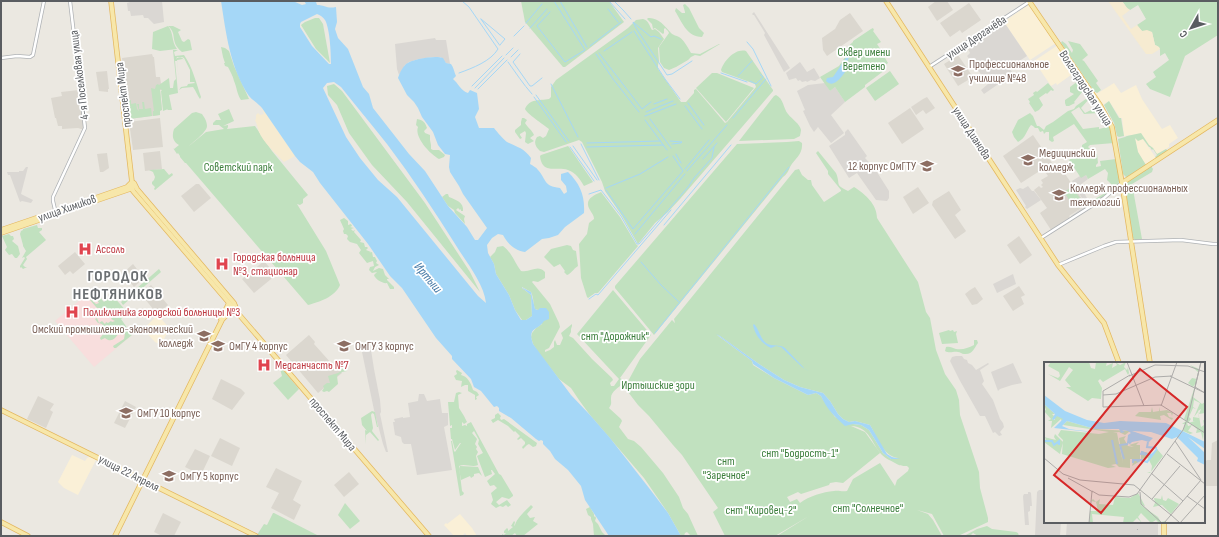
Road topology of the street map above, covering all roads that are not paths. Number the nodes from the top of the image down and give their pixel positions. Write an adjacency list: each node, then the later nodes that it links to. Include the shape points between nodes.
1 (44, 1): 6 (street, via 34,54 30,57)
2 (70, 1): 11 (street, 4-я Поселковая улица, via 85,127 53,197)
3 (112, 1): 10 (main road, проспект Мира)
4 (886, 1): 7 (main road, улица Дианова)
5 (1027, 3): 7 (street, улица Дергачёва); 9 (main road, Волгоградская улица, via 1033,8 1109,120); 9 (main road, Волгоградская улица, via 1110,119 1116,138)
6 (1, 58)
7 (929, 67): 15 (main road, улица Дианова)
8 (1218, 120): 9 (main road)
9 (1122, 183): 15 (street, via 1104,198); 16 (main road, Волгоградская улица)
10 (132, 187): 11 (main road, улица Химиков); 19 (main road, проспект Мира)
11 (56, 213): 13 (main road, улица Химиков)
12 (1, 230): 13 (main road, улица Химиков)
13 (7, 230): 14 (main road, улица Химиков)
14 (1, 233)
15 (1041, 239): 18 (main road, улица Дианова)
16 (1131, 242): 17 (street, via 1181,240); 18 (street, via 1108,244); 21 (main road, Волгоградская улица)
17 (1218, 244)
18 (1058, 265): 20 (main road, улица Дианова, via 1104,323)
19 (232, 304): 23 (main road); 23 (main road); 29 (main road, проспект Мира)
20 (1119, 362)
21 (1150, 362)
22 (1, 410): 23 (main road, улица 22 Апреля)
23 (142, 480): 27 (main road); 28 (main road, улица 22 Апреля)
24 (1, 522): 26 (main road)
25 (1164, 523): 30 (main road)
26 (28, 536)
27 (114, 536)
28 (256, 536)
29 (428, 536)
30 (1164, 536)

